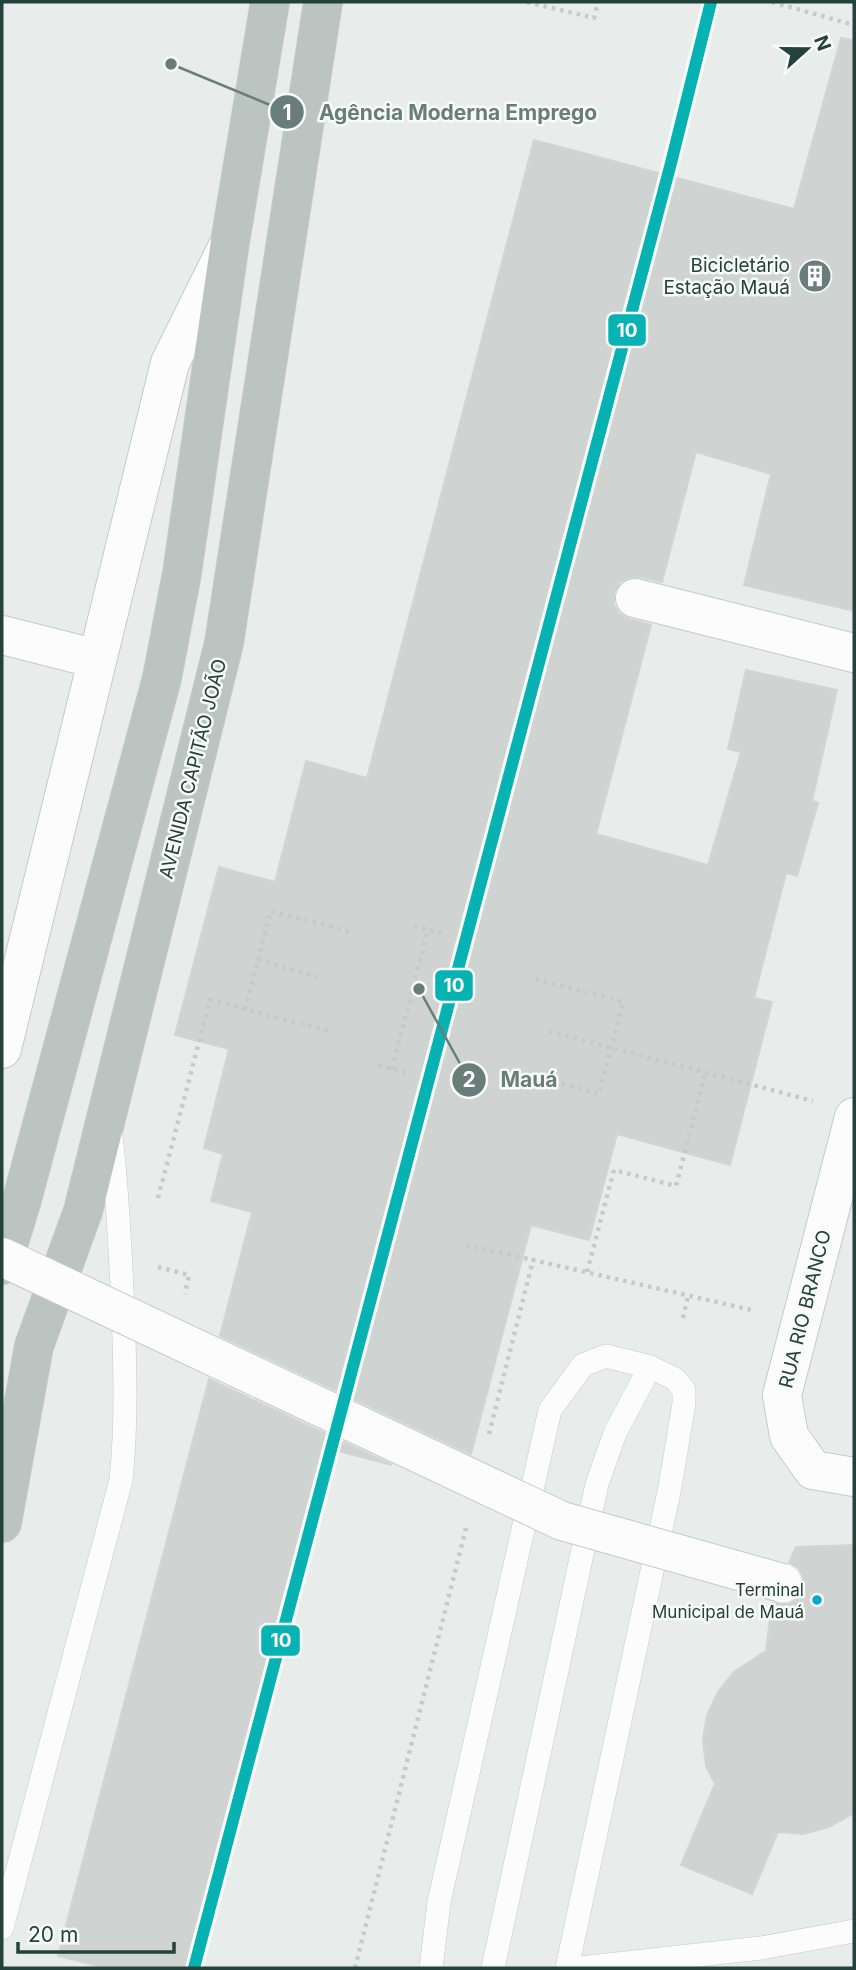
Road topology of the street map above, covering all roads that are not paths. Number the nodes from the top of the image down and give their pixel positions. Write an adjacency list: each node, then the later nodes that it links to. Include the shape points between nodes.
1 (270, 2): 3 (highway)
2 (323, 2): 9 (highway, AVENIDA CAPITÃO JOÃO, via 224,643)
3 (230, 242): 7 (street, via 170,363); 12 (highway, via 182,573 162,678)
4 (635, 598): 6 (street)
5 (7, 636): 7 (street)
6 (854, 653)
7 (97, 659): 8 (street)
8 (2, 1049)
9 (107, 1111): 13 (highway, AVENIDA CAPITÃO JOÃO, via 83,1211); 19 (lane, via 118,1197 126,1399 121,1480)
10 (854, 1117): 16 (street, RUA RIO BRANCO, via 782,1395 789,1436 799,1453 813,1470)
11 (2, 1257): 18 (street, bridge, via 562,1521)
12 (2, 1265)
13 (34, 1346): 15 (highway); 17 (highway, AVENIDA CAPITÃO JOÃO)
14 (650, 1367): 21 (lane, via 606,1356 583,1365 550,1410 439,1902); 22 (lane, via 615,1433 597,1484); 23 (lane, via 675,1379 684,1390 684,1403)
15 (2, 1409)
16 (846, 1476)
17 (2, 1523)
18 (782, 1583)
19 (2, 1928)
20 (854, 1931): 24 (lane, via 761,1948)
21 (431, 1968)
22 (493, 1968)
23 (567, 1968)
24 (581, 1968)

